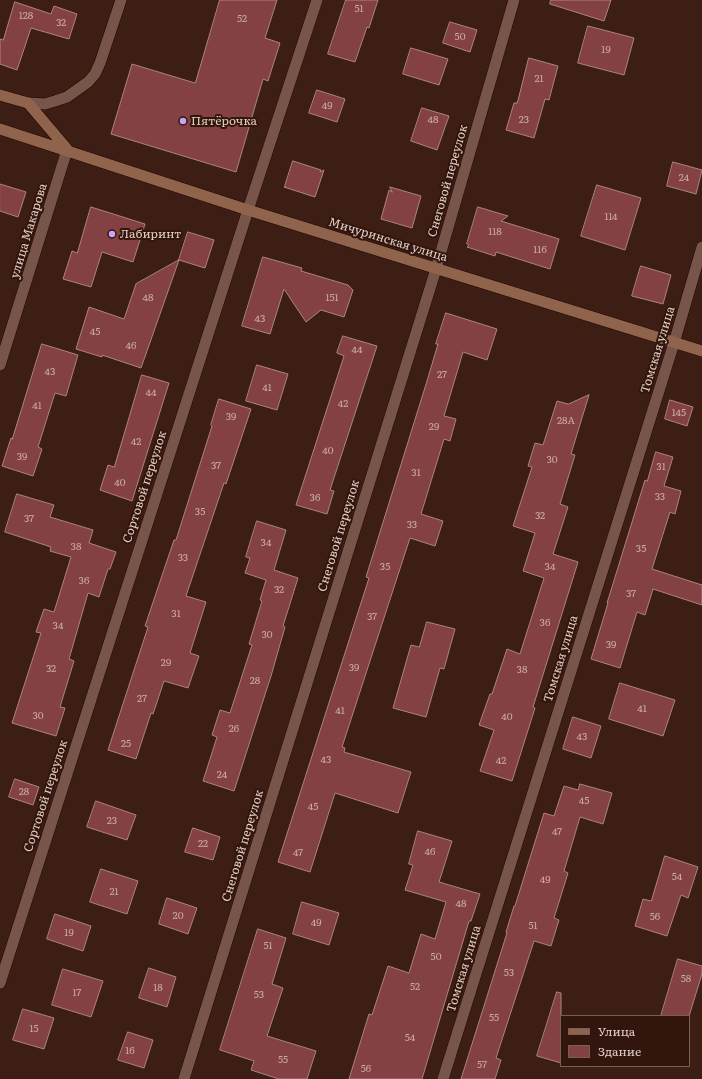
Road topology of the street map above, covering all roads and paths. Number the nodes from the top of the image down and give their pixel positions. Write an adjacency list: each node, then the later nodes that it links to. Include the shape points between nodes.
1 (121, 0): 5 (street, via 100,63 88,82 67,97 45,104)
2 (317, 0): 8 (street, Сортовой переулок)
3 (514, 0): 10 (street, Снеговой переулок)
4 (0, 95): 5 (main road)
5 (28, 104): 7 (main road)
6 (0, 129): 7 (main road, Мичуринская улица)
7 (67, 150): 8 (main road, Мичуринская улица); 13 (street, улица Макарова)
8 (248, 210): 10 (main road, Мичуринская улица); 14 (street, Сортовой переулок)
9 (702, 247): 11 (street, Томская улица)
10 (436, 269): 11 (main road, Мичуринская улица); 15 (street, Снеговой переулок)
11 (674, 343): 12 (main road, Мичуринская улица); 16 (street, Томская улица)
12 (702, 352)
13 (0, 365)
14 (0, 983)
15 (184, 1079)
16 (443, 1079)

